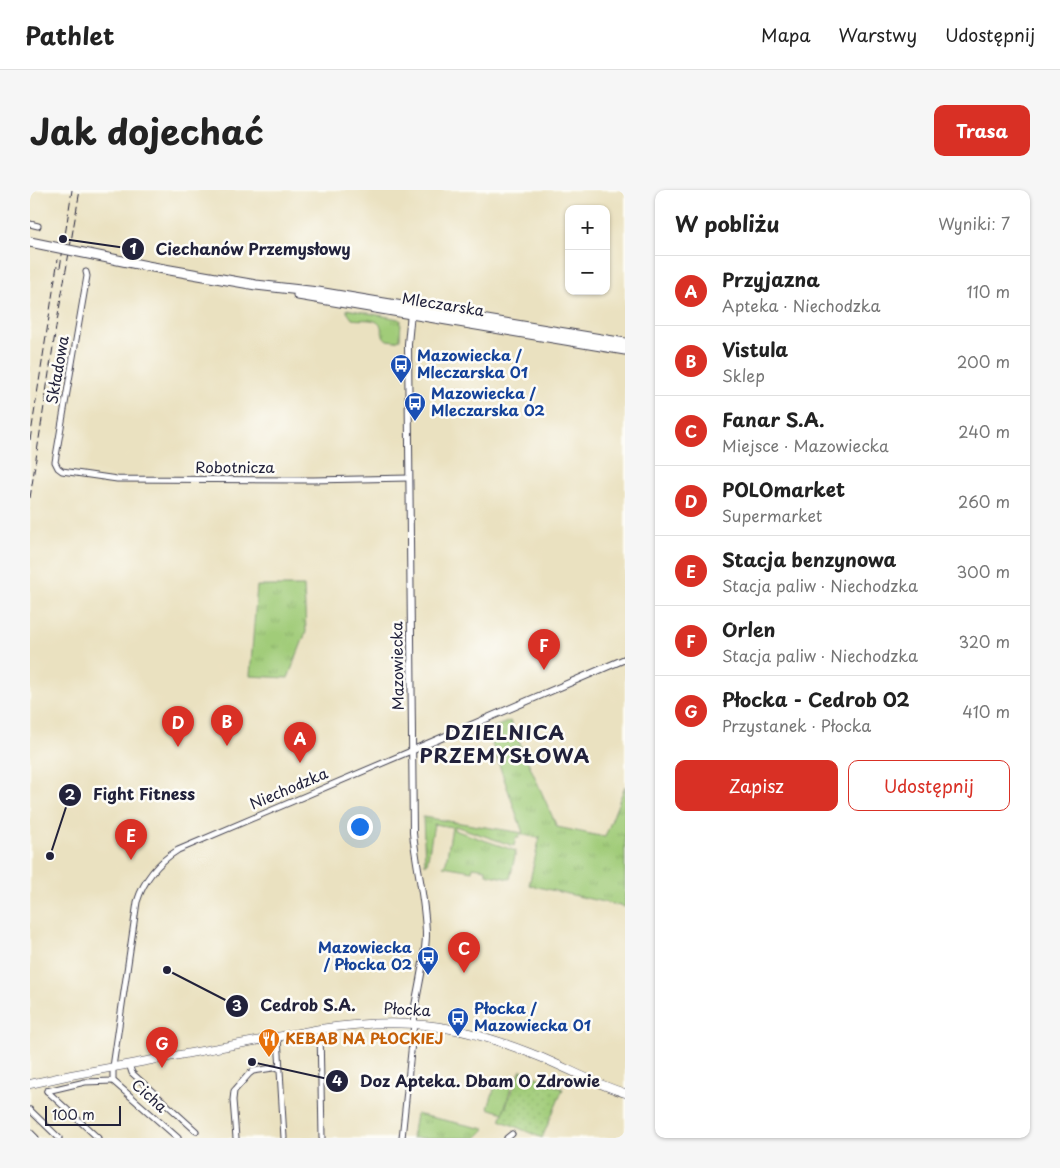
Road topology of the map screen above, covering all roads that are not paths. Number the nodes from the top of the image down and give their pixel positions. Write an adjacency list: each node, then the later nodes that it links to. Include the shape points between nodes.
1 (30, 224): 2 (street)
2 (38, 226)
3 (30, 242): 5 (main road, Mleczarska, bridge, via 147,266 318,292)
4 (86, 272): 8 (street, Składowa, via 55,462)
5 (412, 311): 6 (main road, Mleczarska); 7 (main road, Mleczarska); 9 (street, Mazowiecka, via 408,344)
6 (625, 343)
7 (625, 350)
8 (62, 470): 9 (street, Robotnicza, via 117,479)
9 (409, 478): 11 (street, Mazowiecka)
10 (625, 659): 11 (street, Niechodzka)
11 (411, 751): 12 (street, Mazowiecka, via 412,833 426,937); 16 (street, Niechodzka, via 178,850 154,868 137,902)
12 (414, 1023): 13 (main road, Płocka, via 376,1022); 20 (main road, Płocka, via 488,1037); 31 (street)
13 (320, 1029): 14 (main road, Płocka); 30 (street)
14 (278, 1037): 15 (main road, Płocka); 17 (street)
15 (129, 1064): 16 (main road, Płocka); 22 (street, via 132,1073)
16 (113, 1067): 18 (street, Cicha); 19 (main road, Płocka)
17 (280, 1067): 28 (street, via 253,1071 234,1091); 29 (street)
18 (113, 1081): 26 (street, via 85,1082 47,1091); 27 (street, Cicha)
19 (30, 1084)
20 (625, 1093)
21 (30, 1110): 25 (street)
22 (196, 1131)
23 (30, 1132): 24 (street)
24 (36, 1138)
25 (59, 1138)
26 (98, 1138)
27 (178, 1138)
28 (236, 1138)
29 (284, 1138)
30 (322, 1138)
31 (402, 1138)

